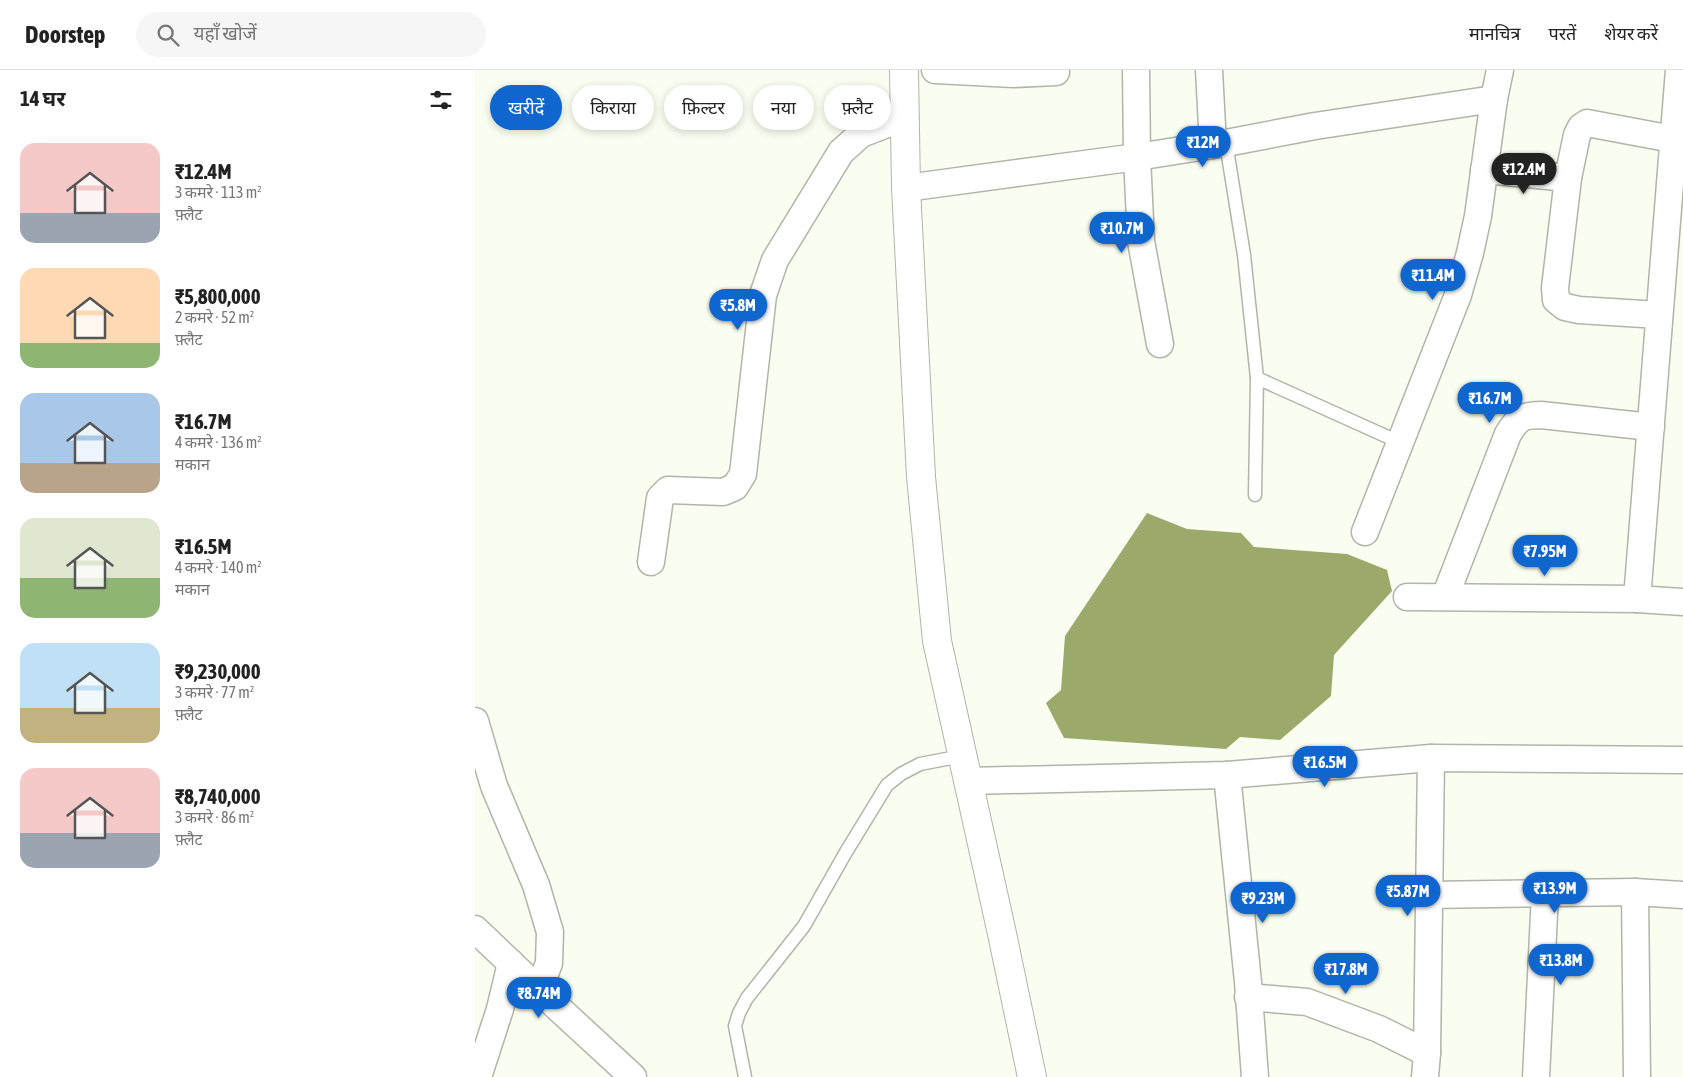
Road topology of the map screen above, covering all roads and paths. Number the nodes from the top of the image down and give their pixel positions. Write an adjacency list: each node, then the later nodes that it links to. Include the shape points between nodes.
1 (904, 70): 9 (street)
2 (935, 70): 7 (street, via 1013,74)
3 (1136, 70): 12 (street)
4 (1209, 70): 11 (street)
5 (1500, 70): 8 (street)
6 (1679, 70): 10 (street)
7 (1056, 72)
8 (1494, 99): 11 (street); 13 (street)
9 (905, 116): 15 (street); 23 (street, via 861,134 841,152 775,260 763,295 743,474 735,487 723,492 668,490 660,498)
10 (1678, 140): 14 (street, via 1587,123 1577,135); 16 (street)
11 (1220, 144): 12 (street); 18 (lane, via 1244,255)
12 (1137, 157): 15 (street); 17 (street, via 1141,241)
13 (1484, 170): 14 (street); 20 (street, via 1471,253)
14 (1568, 178): 16 (street, via 1556,300 1565,307 1579,310)
15 (906, 188): 31 (street, via 921,477 936,631)
16 (1659, 315): 19 (street)
17 (1160, 344)
18 (1257, 378): 20 (lane); 21 (lane)
19 (1651, 426): 24 (street, via 1541,415 1526,415 1516,421 1508,434); 26 (street)
20 (1399, 442): 22 (street)
21 (1255, 495)
22 (1365, 532)
23 (651, 562)
24 (1445, 596): 25 (street); 26 (street)
25 (1407, 597)
26 (1637, 599): 27 (street)
27 (1683, 602)
28 (475, 721): 39 (street, via 494,786 536,885 550,932 549,963)
29 (1431, 758): 30 (street); 32 (street); 35 (street)
30 (1683, 760)
31 (965, 769): 32 (street); 44 (lane, via 920,764 887,785 804,926 747,998 739,1013 735,1026); 45 (street)
32 (1227, 775): 40 (street)
33 (1635, 892): 34 (street); 36 (street); 48 (street)
34 (1545, 894): 35 (street); 47 (street)
35 (1428, 895): 41 (street)
36 (1683, 895)
37 (475, 929): 38 (street)
38 (511, 963): 39 (street); 43 (street)
39 (539, 990): 42 (street)
40 (1248, 990): 41 (street, via 1307,1002 1379,1029); 46 (street)
41 (1426, 1065)
42 (627, 1075)
43 (478, 1077)
44 (745, 1077)
45 (1032, 1077)
46 (1255, 1077)
47 (1536, 1077)
48 (1637, 1077)

